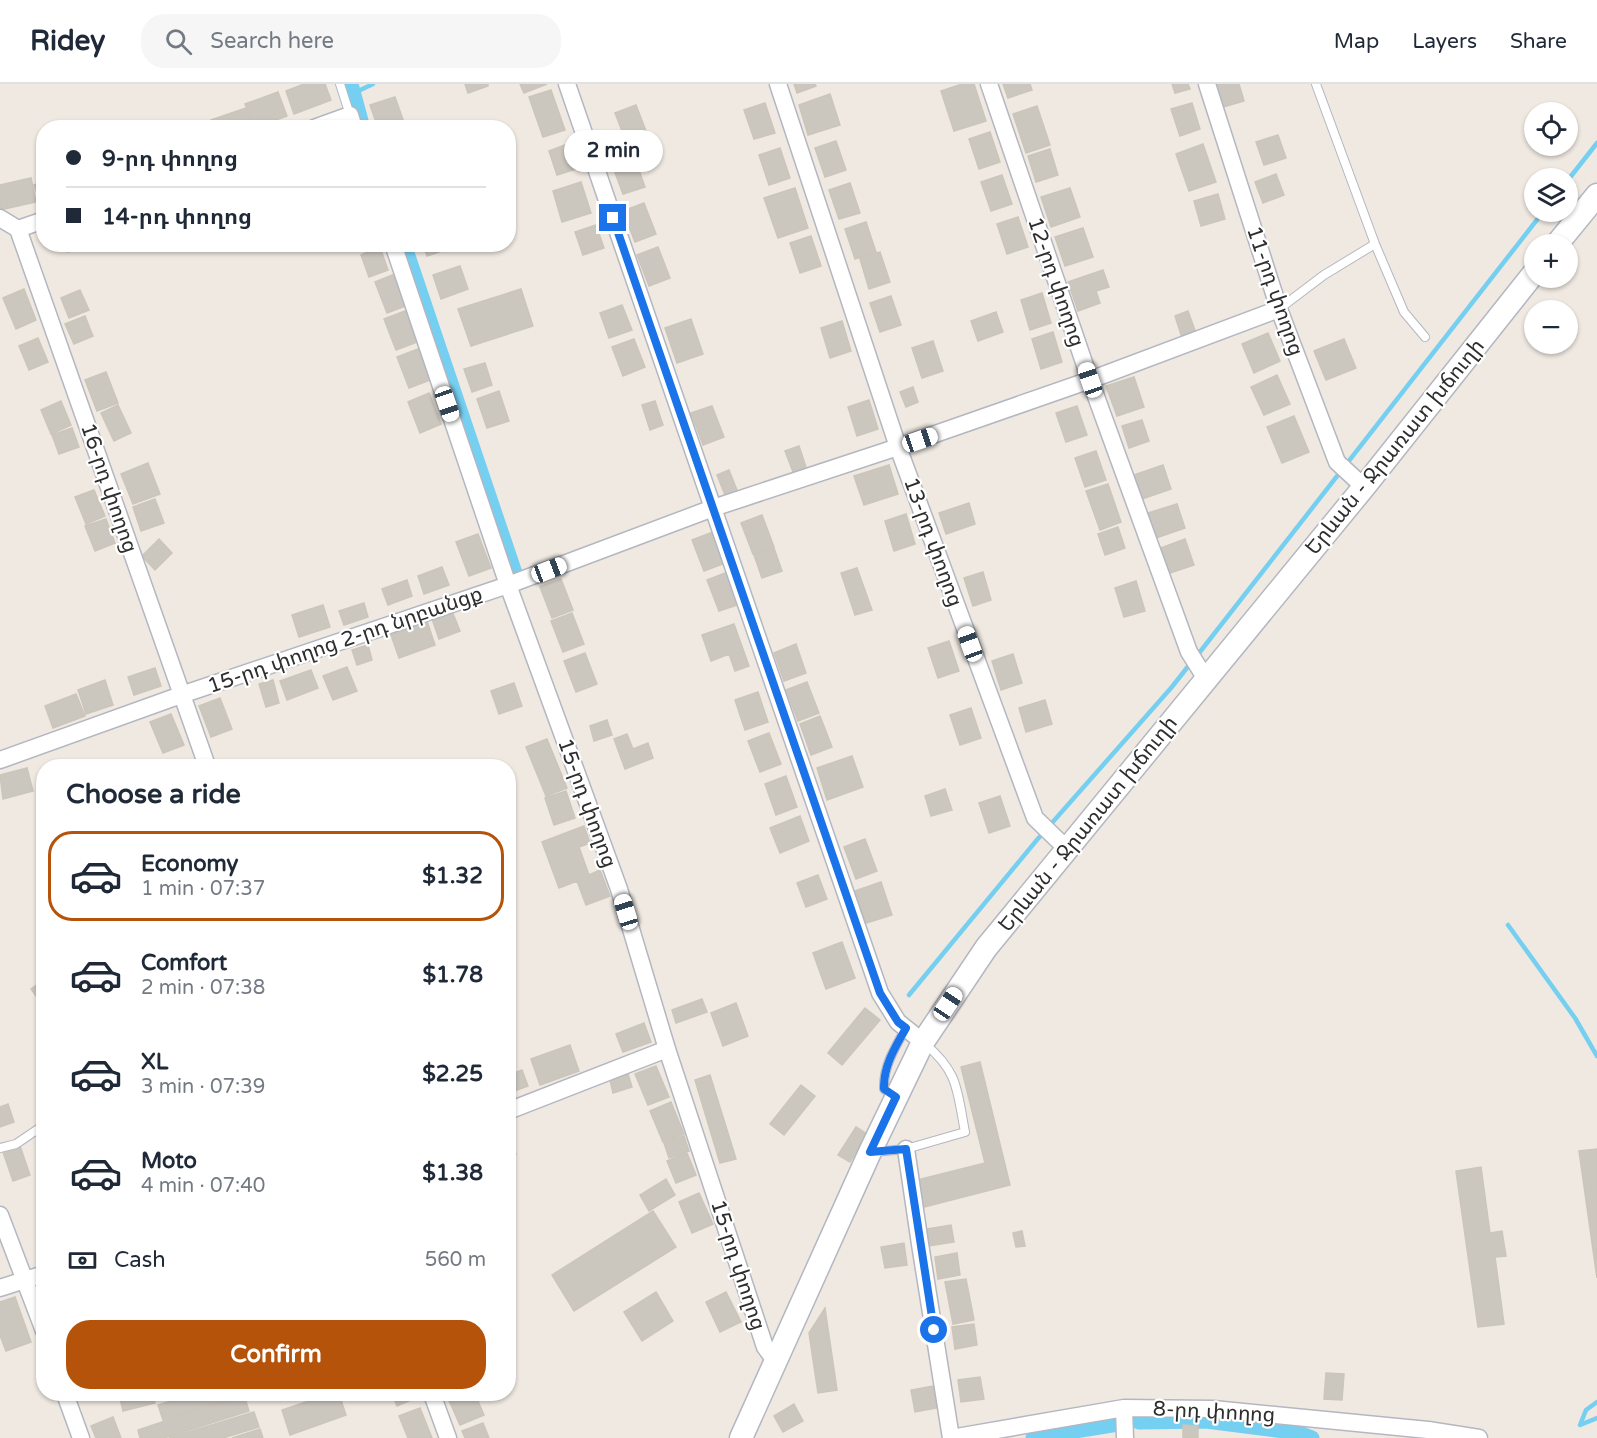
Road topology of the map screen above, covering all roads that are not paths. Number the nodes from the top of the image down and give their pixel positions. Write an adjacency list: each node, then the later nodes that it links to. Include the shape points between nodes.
1 (340, 84): 7 (lane)
2 (567, 84): 21 (street)
3 (778, 84): 19 (street, 13-րդ փողոց)
4 (989, 84): 18 (street, 12-րդ փողոց)
5 (1207, 84): 16 (street, 11-րդ փողոց)
6 (1316, 84): 13 (lane)
7 (352, 120)
8 (1597, 195): 12 (main road)
9 (0, 218): 11 (street)
10 (36, 223): 11 (street)
11 (18, 229): 24 (street, 16-րդ փողոց)
12 (1565, 234)
13 (1375, 244): 16 (lane, via 1324,275); 17 (lane, via 1404,312)
14 (396, 252): 22 (street, 15-րդ փողոց)
15 (1524, 285): 20 (main road, Երևան - Ջրառատ խճուղի)
16 (1280, 309): 18 (street, 15-րդ փողոց 2-րդ նրբանցք); 20 (street, 11-րդ փողոց, via 1337,462)
17 (1425, 337)
18 (1090, 380): 19 (street, 15-րդ փողոց 2-րդ նրբանցք); 23 (street, 12-րդ փողոց, via 1189,652)
19 (898, 447): 21 (street, 15-րդ փողոց 2-րդ նրբանցք); 27 (street, 13-րդ փողոց, via 1035,818)
20 (1360, 483): 23 (main road, Երևան - Ջրառատ խճուղի)
21 (713, 508): 22 (street, 15-րդ փողոց 2-րդ նրբանցք); 28 (street, via 880,993 898,1022)
22 (508, 585): 24 (street, 15-րդ փողոց 2-րդ նրբանցք); 29 (street, 15-րդ փողոց, via 619,889)
23 (1204, 675): 27 (main road, Երևան - Ջրառատ խճուղի)
24 (182, 695): 25 (street, 16-րդ փողոց); 26 (street, 15-րդ փողոց 2-րդ նրբանցք)
25 (205, 759)
26 (0, 760)
27 (1067, 849): 28 (main road, Երևան - Ջրառատ խճուղի)
28 (915, 1035): 33 (lane, via 942,1057 955,1080 965,1132); 34 (main road, Երևան - Ջրառատ խճուղի, via 896,1097)
29 (667, 1049): 30 (street); 40 (street, 15-րդ փողոց, via 765,1347)
30 (516, 1108)
31 (36, 1130): 32 (lane, via 16,1144)
32 (0, 1148)
33 (906, 1149): 34 (lane); 48 (street)
34 (870, 1152): 40 (main road, Երևան - Ջրառատ խճուղի)
35 (0, 1215): 37 (street)
36 (36, 1277): 37 (street)
37 (26, 1280): 38 (street); 39 (street)
38 (0, 1288)
39 (36, 1308)
40 (776, 1362): 47 (main road, Երևան - Ջրառատ խճուղի)
41 (68, 1401): 45 (street)
42 (435, 1401): 46 (street)
43 (1124, 1408): 44 (street, 8-րդ փողոց, via 1213,1409); 48 (street, 8-րդ փողոց); 49 (street)
44 (1391, 1433): 50 (street, 8-րդ փողոց, via 1428,1430)
45 (81, 1438)
46 (448, 1438)
47 (741, 1438)
48 (951, 1438)
49 (1125, 1438)
50 (1479, 1438)

